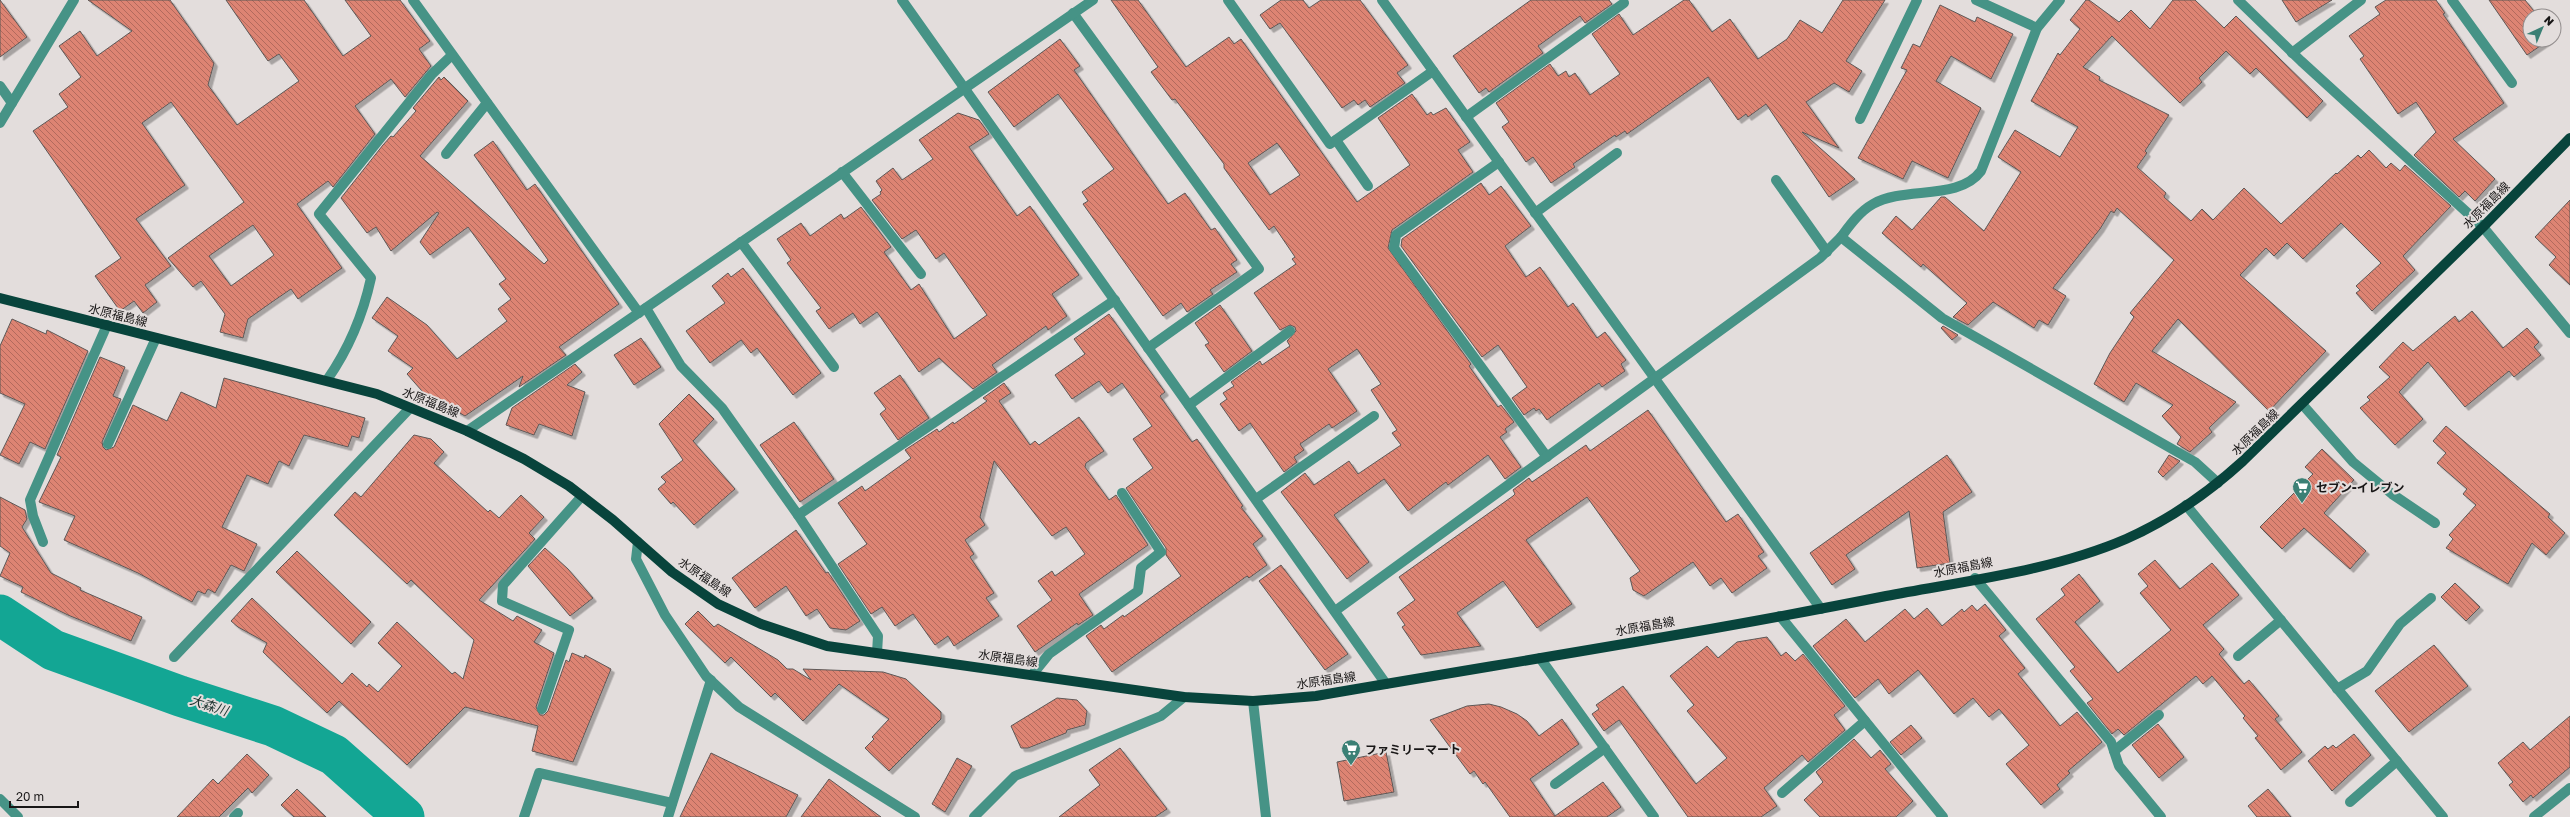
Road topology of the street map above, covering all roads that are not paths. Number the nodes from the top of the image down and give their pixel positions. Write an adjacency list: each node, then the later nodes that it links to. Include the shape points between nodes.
1 (74, 0): 22 (street)
2 (413, 0): 17 (street)
3 (902, 0): 21 (street)
4 (1092, 0): 14 (street)
5 (1228, 0): 28 (street, via 1330,144)
6 (1382, 0): 18 (street)
7 (1917, 0): 25 (street)
8 (1976, 0): 15 (street)
9 (2060, 0): 15 (street)
10 (2238, 0): 16 (street)
11 (2361, 0): 16 (street)
12 (2452, 0): 19 (street)
13 (1624, 3): 24 (street)
14 (1073, 13): 21 (street); 48 (street, via 1259,269)
15 (2037, 28): 37 (street, via 1976,178 1964,186 1873,203 1857,216)
16 (2292, 53): 36 (street)
17 (452, 55): 23 (street); 51 (street, via 432,74 319,214 371,278 367,297 343,357)
18 (1433, 71): 24 (street); 28 (street)
19 (2512, 83)
20 (0, 86): 22 (street)
21 (964, 88): 32 (street); 42 (street)
22 (12, 103): 26 (street)
23 (487, 103): 30 (street); 43 (street)
24 (1466, 117): 31 (street)
25 (1860, 120)
26 (0, 123)
27 (2570, 138): 36 (main road, 水原福島線)
28 (1336, 140): 34 (street)
29 (1616, 153): 35 (street)
30 (446, 154)
31 (1499, 162): 35 (street); 58 (street, via 1396,235 1394,248)
32 (842, 172): 38 (street); 40 (street)
33 (1776, 180): 39 (street)
34 (1368, 186)
35 (1535, 213): 50 (street)
36 (2483, 227): 46 (street); 52 (main road, 水原福島線)
37 (1841, 237): 39 (street); 59 (street, via 1942,318 2195,462)
38 (741, 242): 43 (street); 49 (street)
39 (1827, 252): 50 (street)
40 (921, 274)
41 (0, 298): 44 (main road, 水原福島線)
42 (1115, 300): 48 (street); 64 (street)
43 (642, 310): 56 (street); 64 (street, via 681,366 722,408)
44 (107, 325): 47 (main road, 水原福島線); 66 (street, via 30,500)
45 (1290, 331): 53 (street)
46 (2570, 333)
47 (156, 338): 51 (main road, 水原福島線); 57 (street)
48 (1148, 348): 53 (street)
49 (834, 367)
50 (1655, 379): 58 (street); 70 (street)
51 (326, 380): 54 (main road, 水原福島線, via 377,394)
52 (2302, 404): 59 (main road, 水原福島線); 65 (street, via 2353,462 2392,494)
53 (1189, 405): 62 (street)
54 (410, 408): 56 (main road, 水原福島線); 76 (street)
55 (1374, 416): 62 (street)
56 (466, 431): 61 (main road, 水原福島線, via 524,459)
57 (108, 444)
58 (1547, 457): 71 (street)
59 (2218, 483): 63 (main road, 水原福島線)
60 (1122, 493): 78 (street, via 1161,552 1141,568 1138,591 1049,654)
61 (582, 496): 67 (main road, 水原福島線); 84 (street, via 503,585 502,601 569,630)
62 (1256, 499): 71 (street)
63 (2186, 505): 68 (main road, 水原福島線, via 2128,538 2087,554); 73 (street)
64 (798, 515): 74 (street, via 878,636)
65 (2435, 523)
66 (43, 542)
67 (638, 542): 74 (main road, 水原福島線, via 672,572 718,604 761,624 827,646); 79 (street, via 636,559 664,615)
68 (1975, 578): 70 (main road, 水原福島線); 88 (street)
69 (2431, 598): 81 (street, via 2400,624 2366,671)
70 (1821, 609): 72 (main road, 水原福島線)
71 (1335, 611): 80 (street)
72 (1780, 616): 77 (main road, 水原福島線); 86 (street)
73 (2281, 620): 75 (street); 81 (street)
74 (877, 653): 78 (main road, 水原福島線)
75 (2238, 656)
76 (174, 657)
77 (1540, 658): 80 (main road, 水原福島線); 87 (street)
78 (1032, 675): 82 (main road, 水原福島線)
79 (711, 680): 95 (street); 99 (street, via 739,707)
80 (1386, 684): 83 (main road, 水原福島線, via 1316,696)
81 (2337, 689): 89 (street)
82 (1184, 697): 83 (main road, 水原福島線); 100 (street, via 1161,716 1015,776)
83 (1253, 700): 101 (street)
84 (542, 709)
85 (2159, 715): 88 (street)
86 (1865, 721): 92 (street); 103 (street)
87 (1605, 748): 90 (street); 102 (street)
88 (2114, 750): 104 (street, via 2119,766)
89 (2397, 762): 94 (street); 105 (street)
90 (1555, 784)
91 (2570, 788): 106 (street)
92 (1782, 793)
93 (0, 798): 96 (street)
94 (2350, 802)
95 (672, 803): 97 (street, via 540,772); 98 (street)
96 (18, 817)
97 (524, 817)
98 (668, 817)
99 (915, 817)
100 (974, 817)
101 (1266, 817)
102 (1654, 817)
103 (1943, 817)
104 (2161, 817)
105 (2443, 817)
106 (2534, 817)

